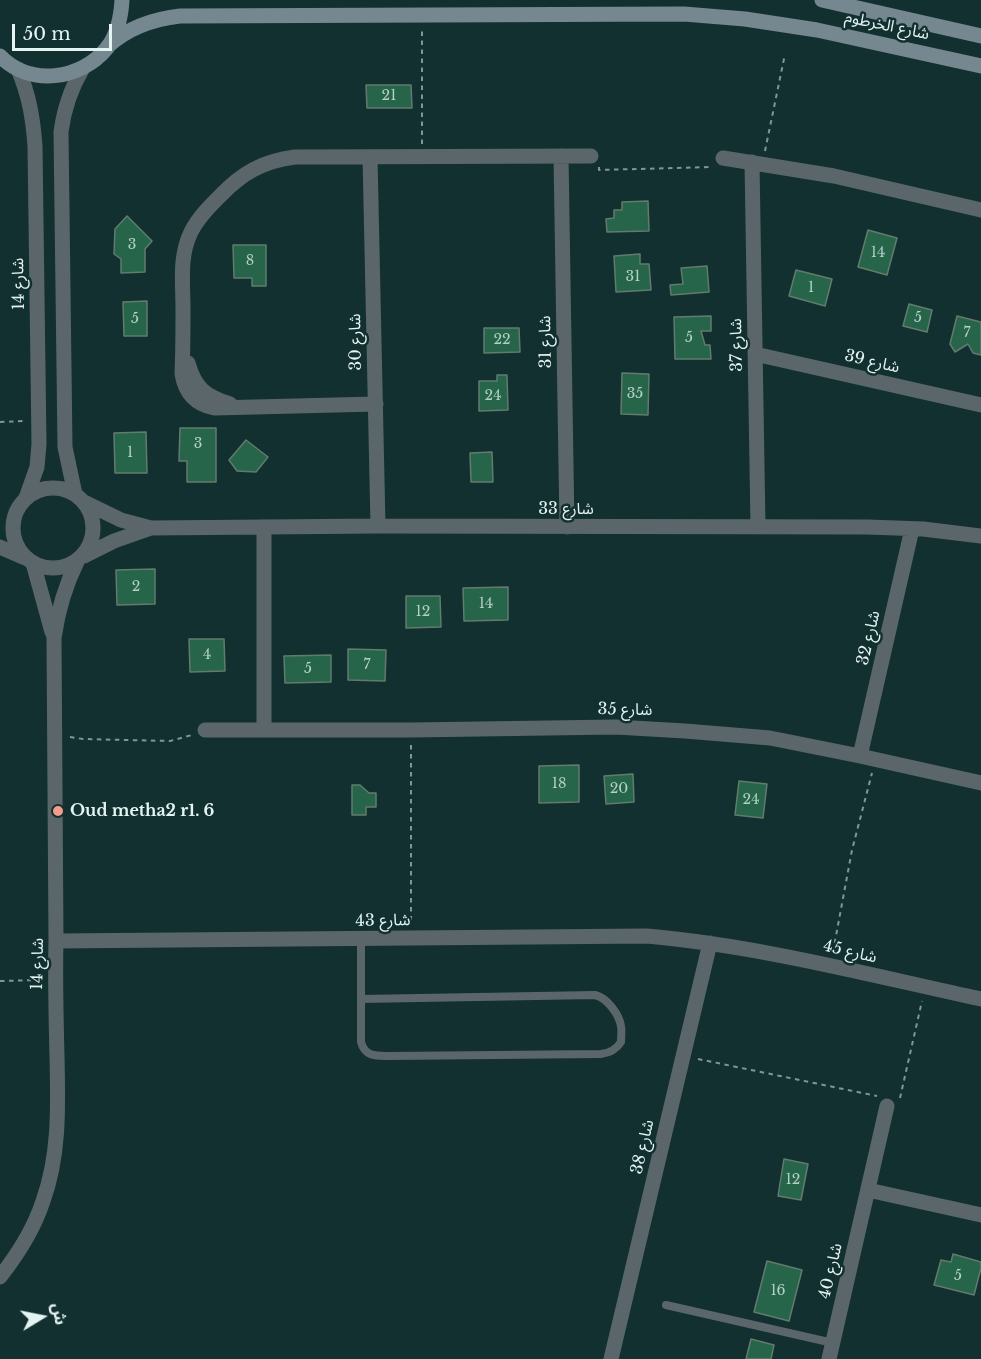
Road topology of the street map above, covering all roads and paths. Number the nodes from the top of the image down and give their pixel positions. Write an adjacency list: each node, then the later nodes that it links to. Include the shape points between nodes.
1 (122, 0): 5 (main road, via 121,16)
2 (822, 0): 4 (main road, شارع الخرطوم)
3 (422, 15): 5 (main road, شارع الخرطوم, via 180,16 151,21); 8 (main road, شارع الخرطوم, via 654,14 745,19 818,30); 12 (path)
4 (981, 36)
5 (108, 46): 9 (main road)
6 (785, 54): 16 (path)
7 (0, 57): 10 (main road)
8 (981, 66)
9 (83, 68): 10 (main road, via 50,76); 23 (street, via 67,103 61,132 65,447)
10 (18, 69): 21 (street, شارع 14, via 32,112 35,146)
11 (561, 156): 12 (street); 14 (street); 28 (street, شارع 31)
12 (422, 157): 13 (street)
13 (370, 158): 19 (street, شارع 30); 19 (street, via 285,158 253,169 232,183 202,214 187,242 183,262 183,342 196,384 205,393 234,405)
14 (595, 159): 15 (path, via 599,170)
15 (719, 162): 16 (street)
16 (757, 163): 17 (street); 18 (street, شارع 37)
17 (981, 210)
18 (755, 354): 20 (street, شارع 39); 29 (street, شارع 37)
19 (375, 404): 26 (street, شارع 30)
20 (981, 405)
21 (38, 421): 22 (path); 24 (street, شارع 14, via 37,467)
22 (0, 422)
23 (79, 498): 24 (street, via 55,488 35,492); 30 (street, شارع 33, via 121,520); 34 (street, via 90,512 93,536)
24 (24, 501): 25 (street); 35 (street, via 13,526 19,549)
25 (0, 518)
26 (378, 526): 27 (street, شارع 33); 28 (street, شارع 33)
27 (264, 527): 30 (street, شارع 33); 37 (street)
28 (567, 527): 29 (street, شارع 33)
29 (758, 527): 31 (street, شارع 33)
30 (151, 528): 34 (street, شارع 33)
31 (912, 529): 32 (street, شارع 33); 41 (street, شارع 32)
32 (981, 536)
33 (0, 547): 35 (street)
34 (79, 559): 35 (street, via 55,569); 36 (street, شارع 14, via 67,583)
35 (29, 561): 36 (street, شارع 14)
36 (54, 638): 40 (street, شارع 14)
37 (264, 729): 38 (street, شارع 35); 39 (street, شارع 35)
38 (205, 730): 40 (path, via 170,741)
39 (411, 730): 41 (street, شارع 35, via 650,729 770,738); 44 (path)
40 (55, 737): 45 (street, شارع 14)
41 (868, 757): 42 (street, شارع 35); 47 (path)
42 (981, 783)
43 (361, 939): 44 (street, شارع 43); 45 (street, شارع 43); 51 (lane)
44 (411, 939): 46 (street, شارع 43, via 622,936)
45 (56, 941): 48 (street, شارع 14)
46 (710, 943): 47 (street, شارع 45); 53 (street, شارع 38)
47 (830, 966): 50 (street, شارع 45)
48 (55, 980): 49 (path); 57 (street, شارع 14, via 58,1102 54,1163 35,1221)
49 (0, 981)
50 (926, 987): 52 (street, شارع 45); 54 (path, via 901,1094 896,1103)
51 (361, 999): 51 (lane, via 362,1045 373,1056 601,1054 621,1042 621,1026 610,1005 588,994)
52 (981, 999)
53 (683, 1056): 54 (path); 60 (street, شارع 38)
54 (887, 1102): 55 (street, شارع 40)
55 (868, 1190): 56 (street); 59 (street, شارع 40)
56 (981, 1215)
57 (0, 1277)
58 (666, 1305): 59 (lane)
59 (833, 1343): 61 (street, شارع 40)
60 (611, 1359)
61 (829, 1359)

